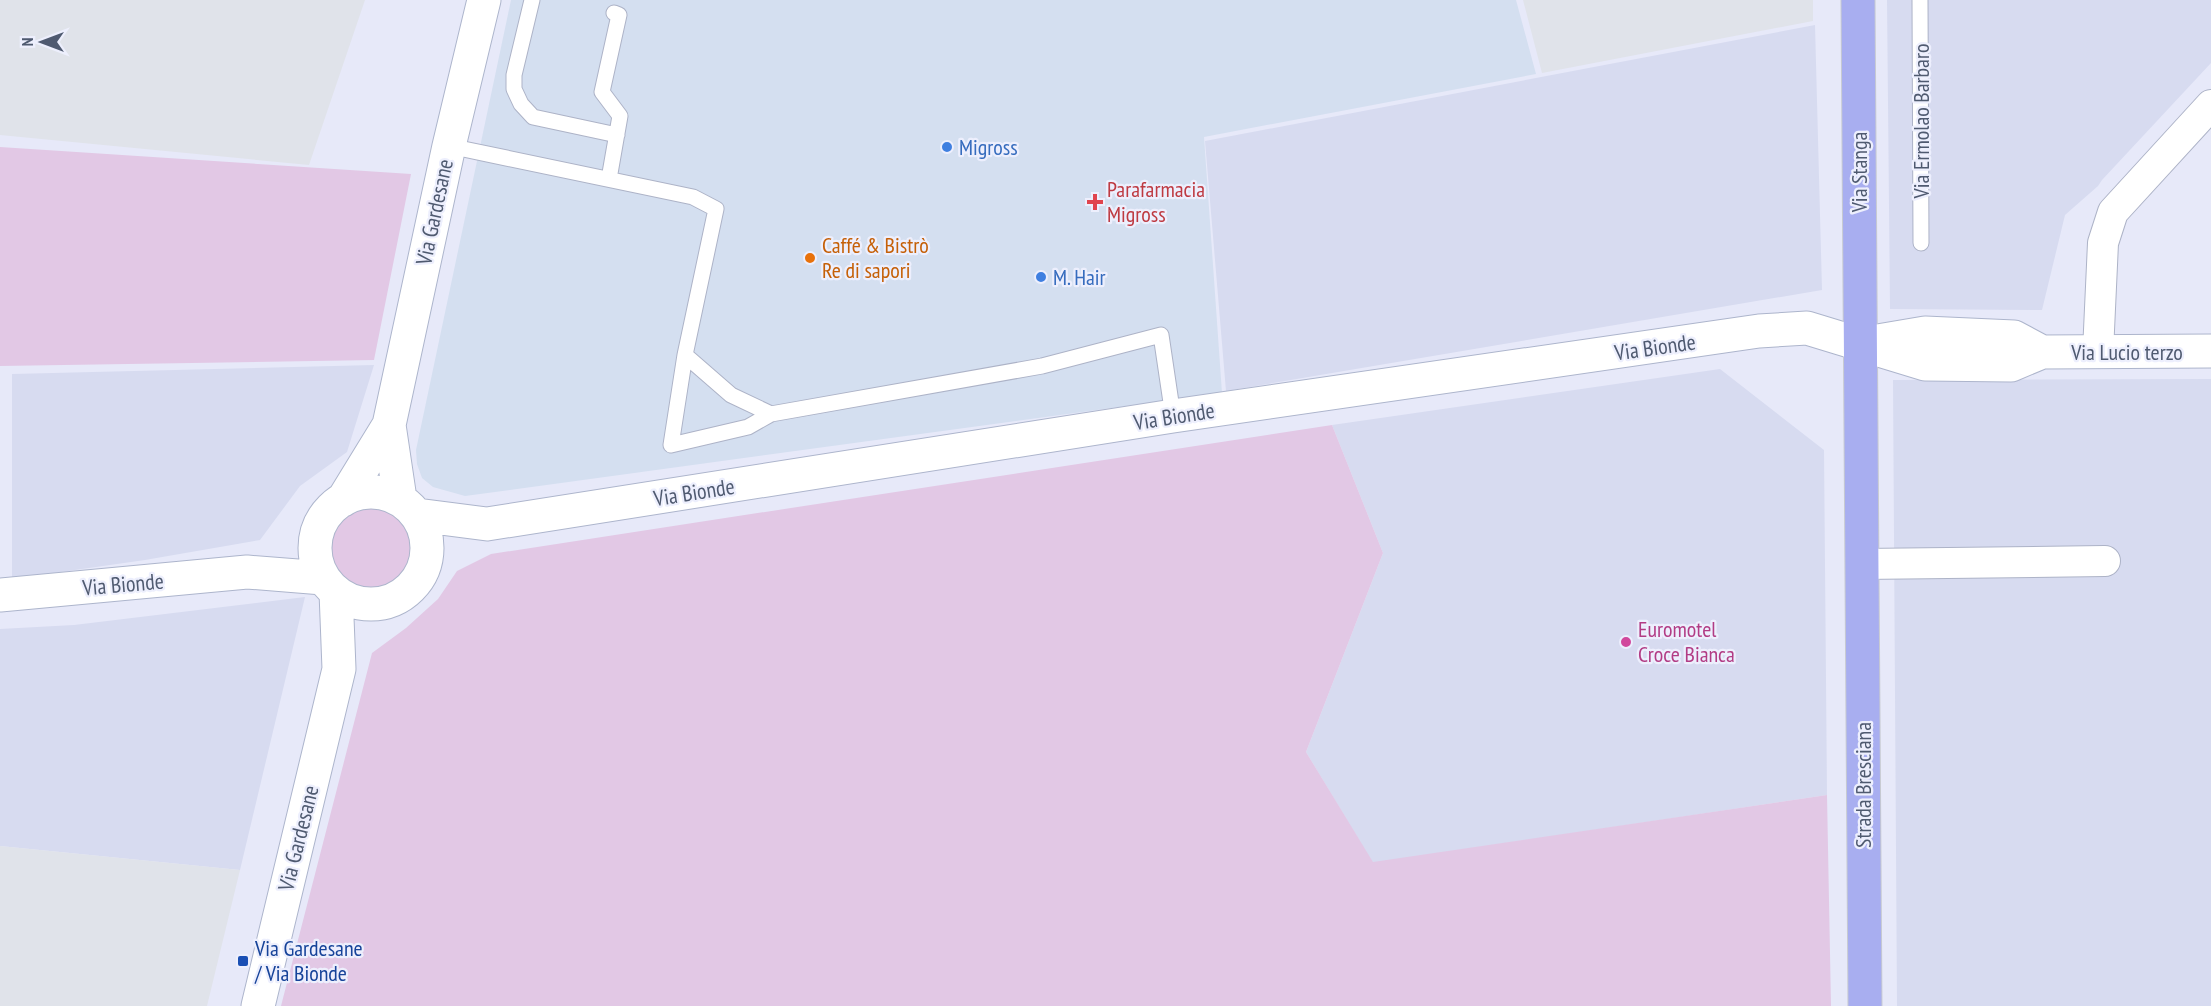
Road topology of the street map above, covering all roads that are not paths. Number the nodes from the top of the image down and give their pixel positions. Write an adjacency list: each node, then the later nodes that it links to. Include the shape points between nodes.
1 (484, 0): 8 (street, Via Gardesane)
2 (532, 0): 7 (lane, via 514,75 514,89 521,104 533,117)
3 (1858, 0): 11 (main road, Via Stanga)
4 (1920, 0): 10 (lane, Via Ermolao Barbaro)
5 (614, 13): 7 (lane, via 618,15 602,92 620,116)
6 (2211, 105): 13 (street, via 2113,213 2103,243)
7 (617, 135): 9 (lane)
8 (448, 146): 9 (lane); 17 (street, Via Gardesane)
9 (609, 179): 14 (lane, via 693,197 716,210)
10 (1921, 243)
11 (1861, 343): 13 (street, Via Lucio terzo, via 1925,333 2014,337 2042,352); 16 (street, Via Bionde, via 1807,328 1759,331); 24 (main road, Strada Bresciana)
12 (2211, 351): 13 (street, Via Lucio terzo)
13 (2098, 352)
14 (685, 355): 15 (lane, via 731,395); 15 (lane, via 671,445 748,427)
15 (771, 414): 16 (lane, via 1042,366 1161,335)
16 (1173, 416): 20 (street, Via Bionde)
17 (389, 425): 18 (street, Via Gardesane); 19 (street, Via Gardesane)
18 (342, 500): 19 (street, via 357,493 378,491); 21 (street, via 323,518)
19 (409, 507): 20 (street, Via Bionde); 22 (street, via 427,536)
20 (487, 524): 22 (street, Via Bionde)
21 (316, 538): 25 (street, Via Bionde); 26 (street, via 316,560)
22 (427, 560): 28 (street, via 417,582 408,590)
23 (2105, 561): 24 (street)
24 (1862, 564): 31 (main road, Strada Bresciana)
25 (247, 572): 26 (street, Via Bionde); 27 (street, Via Bionde)
26 (330, 585): 28 (street, via 353,602); 29 (street, Via Gardesane)
27 (0, 595)
28 (377, 604): 29 (street, Via Gardesane)
29 (339, 669): 30 (street, Via Gardesane)
30 (258, 1006)
31 (1865, 1006)

